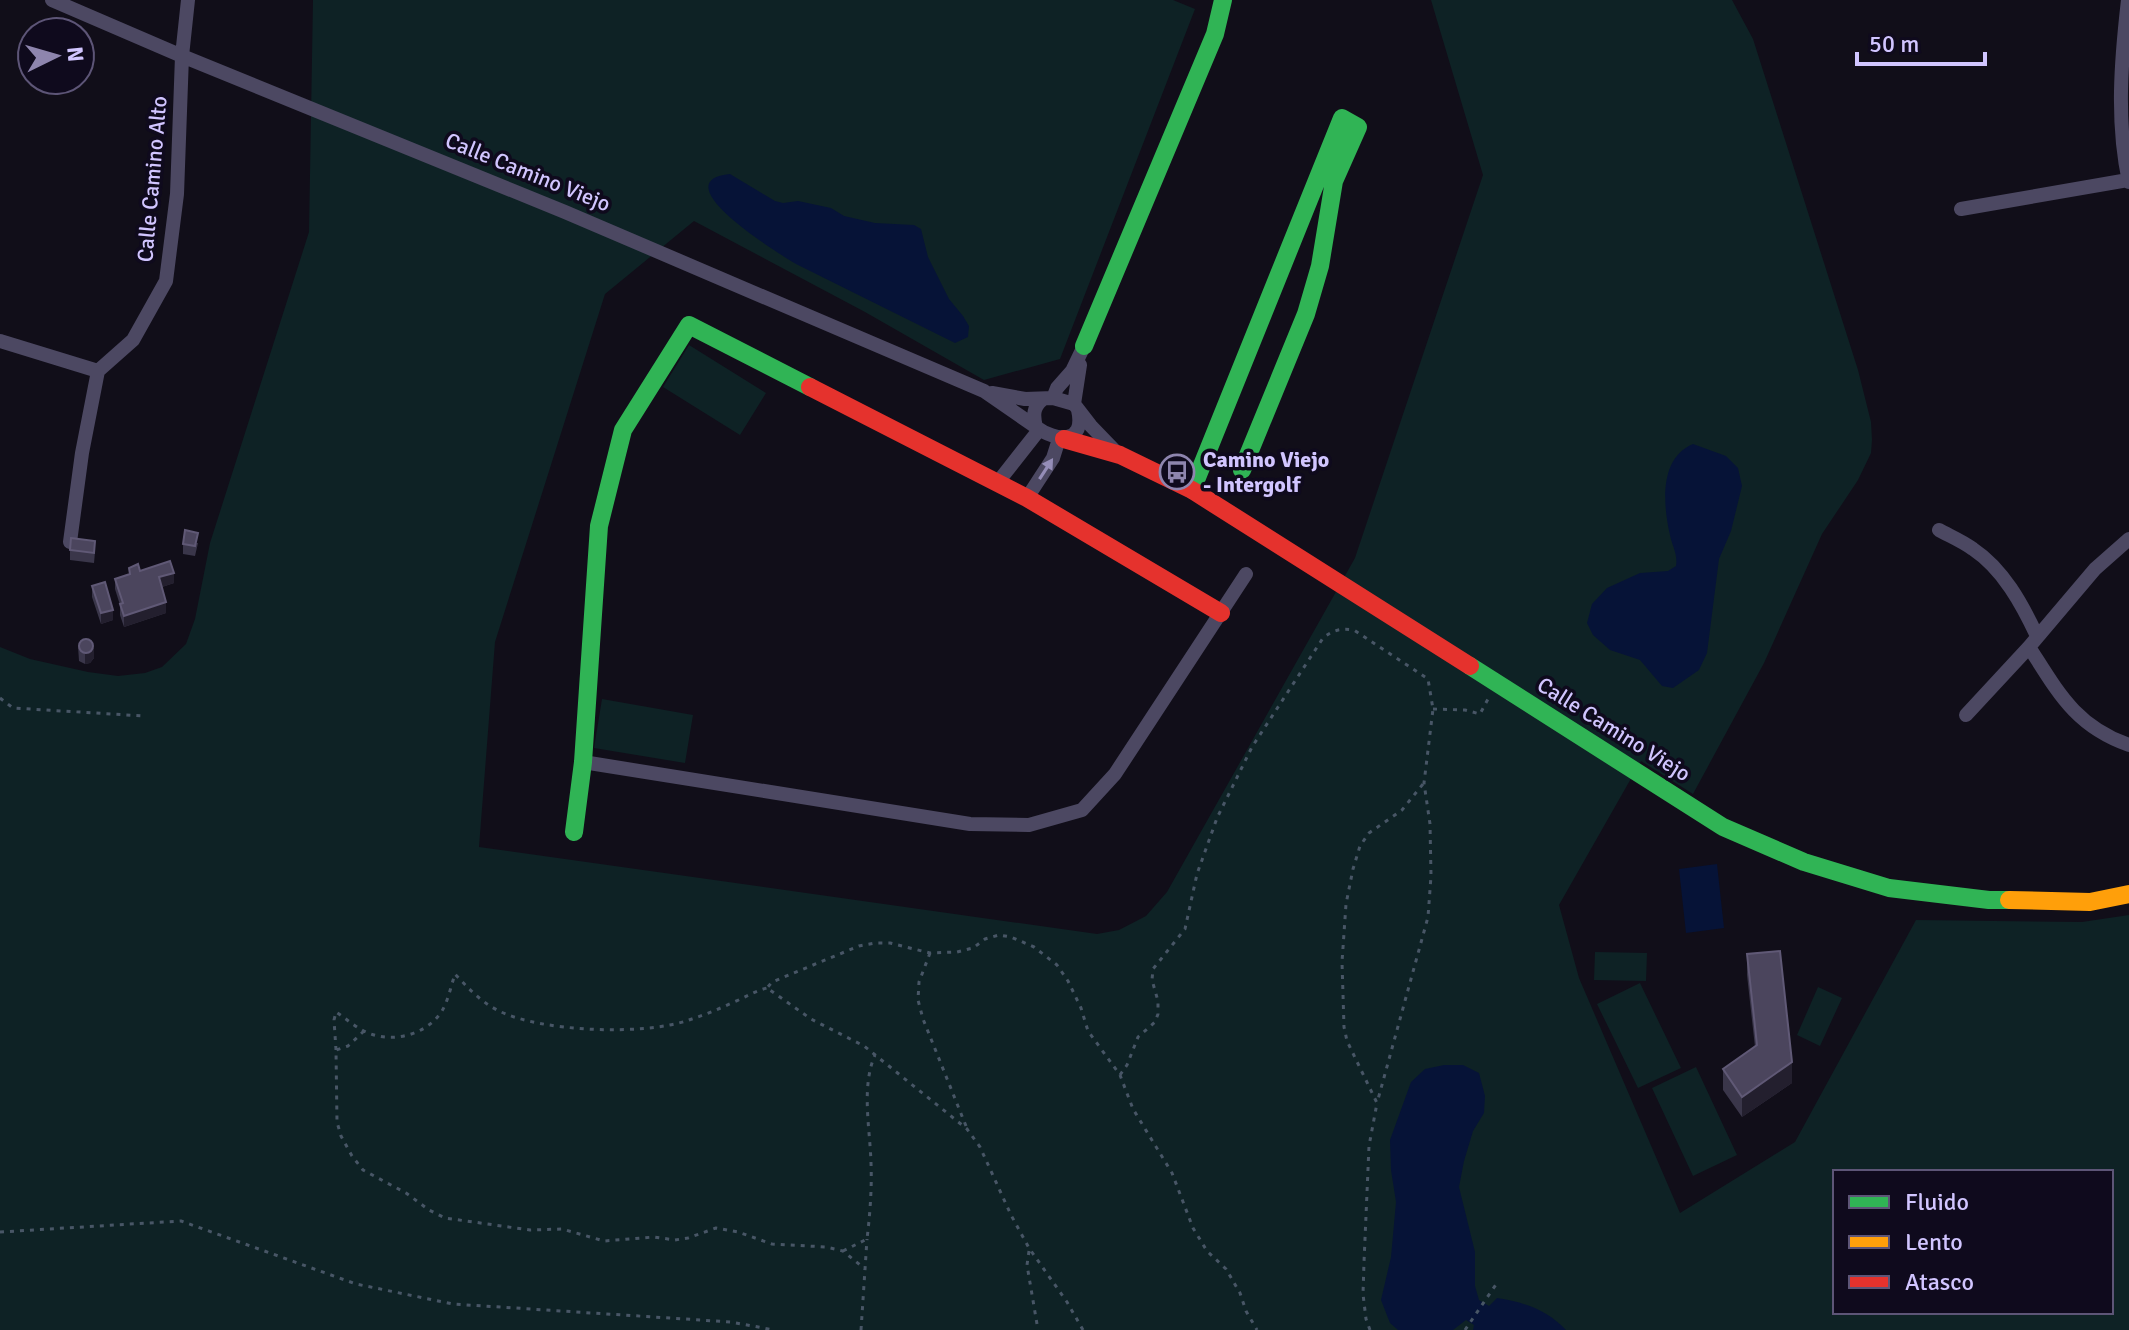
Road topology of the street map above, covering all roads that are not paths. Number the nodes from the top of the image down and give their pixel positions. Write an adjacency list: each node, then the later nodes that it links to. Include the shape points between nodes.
1 (52, 0): 5 (street, Calle Camino Viejo)
2 (188, 0): 5 (street, Calle Camino Alto)
3 (1223, 0): 9 (street, via 1215,34)
4 (2128, 0): 6 (street, via 2121,66)
5 (182, 56): 10 (street, Calle Camino Alto, via 177,194 166,281 133,340); 11 (street, Calle Camino Viejo)
6 (2129, 181): 7 (street)
7 (1961, 209)
8 (0, 341): 10 (street)
9 (1084, 346): 12 (street, via 1072,371); 13 (street)
10 (98, 371): 23 (street)
11 (984, 391): 12 (street, Calle Camino Viejo); 14 (street, Calle Camino Viejo)
12 (1048, 399): 13 (street); 14 (street, via 1036,405)
13 (1076, 407): 15 (street, via 1077,429); 16 (street, Calle Camino Viejo)
14 (1037, 428): 15 (street); 18 (street)
15 (1061, 439): 16 (street, Calle Camino Viejo); 20 (street, one-way to 15)
16 (1120, 455): 19 (street, Calle Camino Viejo)
17 (1242, 470): 19 (street, via 1310,302 1334,181 1358,127 1342,118)
18 (998, 482): 20 (street); 29 (street, via 689,325 623,430 599,526)
19 (1192, 490): 31 (street, Calle Camino Viejo, via 1723,827 1804,862 1889,888 1989,900 2090,902)
20 (1027, 498): 25 (street)
21 (1939, 530): 26 (street, via 1974,549 2011,588)
22 (2129, 539): 26 (street, via 2095,569)
23 (70, 542)
24 (1246, 574): 25 (street)
25 (1221, 613): 29 (street, via 1115,774 1082,810 1029,825 970,824)
26 (2033, 641): 27 (street); 28 (street, via 2065,702 2088,725)
27 (1966, 715)
28 (2129, 745)
29 (583, 762): 30 (street)
30 (574, 832)
31 (2129, 894)

